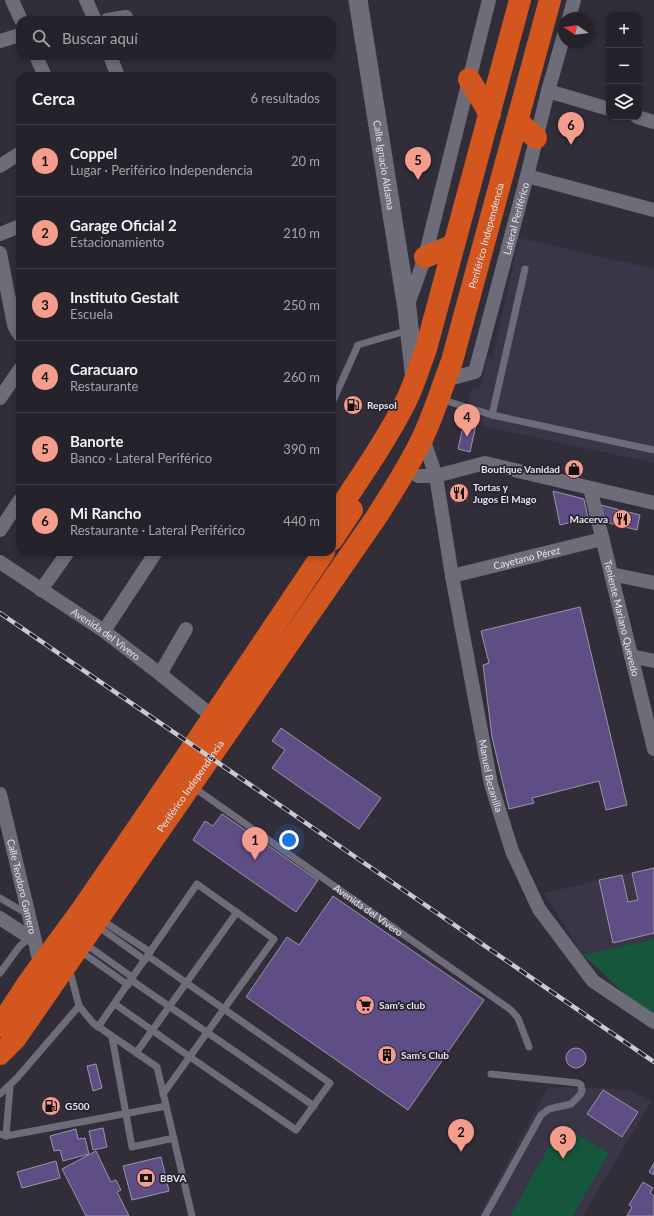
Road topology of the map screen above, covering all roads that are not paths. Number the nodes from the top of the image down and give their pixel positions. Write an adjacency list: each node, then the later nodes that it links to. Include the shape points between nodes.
1 (12, 0): 9 (street)
2 (86, 0): 10 (street)
3 (358, 0): 37 (street, Calle Ignacio Aldama)
4 (489, 0): 18 (street)
5 (520, 0): 21 (highway)
6 (550, 0): 23 (highway, Periférico Independencia)
7 (574, 0): 8 (street)
8 (571, 12)
9 (19, 16)
10 (93, 16)
11 (16, 36): 12 (street)
12 (0, 41)
13 (560, 48): 19 (street, Lateral Periférico)
14 (38, 60): 16 (street)
15 (112, 60): 17 (street)
16 (43, 72)
17 (116, 72)
18 (469, 79): 21 (highway); 34 (street)
19 (548, 91): 20 (street); 25 (street, Lateral Periférico)
20 (606, 108)
21 (490, 114): 32 (highway)
22 (642, 118): 24 (street)
23 (517, 121): 25 (highway); 42 (highway, Periférico Independencia)
24 (654, 122)
25 (536, 138): 28 (street, Lateral Periférico)
26 (16, 156): 27 (street)
27 (0, 166)
28 (527, 176): 29 (street); 42 (street, Lateral Periférico, via 475,372)
29 (654, 210)
30 (16, 228): 31 (street)
31 (0, 234)
32 (454, 245): 34 (highway); 41 (highway)
33 (0, 253): 36 (street)
34 (425, 257): 37 (street)
35 (525, 269): 45 (lane)
36 (9, 293): 38 (street)
37 (407, 309): 39 (street, Calle Ignacio Aldama)
38 (16, 329)
39 (409, 330): 41 (street, Calle Ignacio Aldama); 43 (lane, via 358,345)
40 (16, 375): 44 (street)
41 (415, 380): 46 (highway)
42 (442, 389): 45 (lane); 47 (highway, Periférico Independencia)
43 (336, 394)
44 (0, 398)
45 (492, 415): 48 (lane)
46 (395, 421): 54 (highway, via 367,469); 56 (highway, via 370,482)
47 (423, 438): 49 (highway, Periférico Independencia); 50 (street, Manuel Bezanilla); 75 (highway, via 401,463 373,512)
48 (654, 450)
49 (413, 471): 50 (street); 75 (highway, Periférico Independencia)
50 (436, 476): 51 (street, via 485,464); 64 (street, Manuel Bezanilla)
51 (590, 488): 52 (street); 57 (street, Teniente Mariano Quevedo)
52 (654, 503)
53 (16, 506): 55 (street)
54 (336, 514)
55 (0, 530)
56 (336, 534)
57 (602, 539): 63 (street, Teniente Mariano Quevedo); 64 (street, Cayetano Pérez)
58 (65, 556): 66 (street)
59 (153, 556): 68 (street)
60 (308, 556): 72 (highway, Periférico Independencia)
61 (321, 556): 75 (highway)
62 (0, 562): 66 (street, Avenida del Vivero)
63 (611, 574): 65 (street); 69 (street, Teniente Mariano Quevedo)
64 (452, 576): 94 (street, Manuel Bezanilla, via 491,784 512,851 539,910 593,981)
65 (654, 583)
66 (41, 590): 68 (street, Avenida del Vivero)
67 (186, 629): 71 (street)
68 (104, 631): 71 (street, Avenida del Vivero)
69 (632, 656): 70 (street); 73 (street, Teniente Mariano Quevedo)
70 (654, 661)
71 (160, 674): 72 (street, Avenida del Vivero)
72 (207, 712): 75 (highway, Periférico Independencia)
73 (652, 733): 74 (street, Teniente Mariano Quevedo)
74 (654, 749)
75 (196, 754): 76 (highway, Periférico Independencia); 83 (highway, Periférico Independencia); 95 (highway, via 28,983); 100 (highway)
76 (191, 786): 82 (highway, Periférico Independencia); 101 (lane, Avenida del Vivero, via 511,1010 518,1018)
77 (0, 794): 80 (street, Calle Teodoro Gamero)
78 (0, 898): 80 (lane)
79 (237, 912): 85 (lane, via 197,884); 88 (lane); 93 (lane, via 274,939)
80 (29, 915): 83 (street, Calle Teodoro Gamero)
81 (0, 918): 83 (street)
82 (97, 921): 84 (highway, Periférico Independencia); 85 (lane)
83 (34, 944): 86 (lane, via 19,947); 91 (highway, Periférico Independencia)
84 (76, 951): 87 (lane); 90 (lane); 103 (highway, Periférico Independencia, via 15,1040)
85 (147, 956): 87 (lane); 88 (lane)
86 (0, 974)
87 (130, 981): 89 (lane); 92 (lane)
88 (187, 983): 92 (lane); 93 (lane)
89 (114, 1004): 96 (lane); 97 (lane)
90 (79, 1006): 96 (lane); 106 (lane)
91 (0, 1007)
92 (169, 1007): 97 (lane); 98 (lane)
93 (224, 1010): 98 (lane); 110 (lane, via 330,1083)
94 (654, 1022)
95 (0, 1026)
96 (98, 1027): 99 (lane)
97 (152, 1030): 102 (lane); 104 (lane)
98 (207, 1033): 104 (lane); 110 (lane)
99 (112, 1037): 102 (lane); 111 (lane)
100 (0, 1045)
101 (529, 1047)
102 (136, 1053): 108 (lane, via 157,1067)
103 (0, 1054)
104 (190, 1057): 108 (lane); 110 (lane, via 296,1130)
105 (491, 1074): 115 (lane, via 578,1083 582,1091 571,1104 549,1109 541,1115)
106 (10, 1086): 107 (lane); 112 (lane)
107 (0, 1094)
108 (163, 1094): 109 (lane)
109 (166, 1106): 111 (lane); 113 (lane)
110 (314, 1106)
111 (126, 1113): 112 (lane); 113 (lane, via 132,1147)
112 (3, 1135)
113 (174, 1138): 114 (lane)
114 (192, 1216)
115 (485, 1216)

